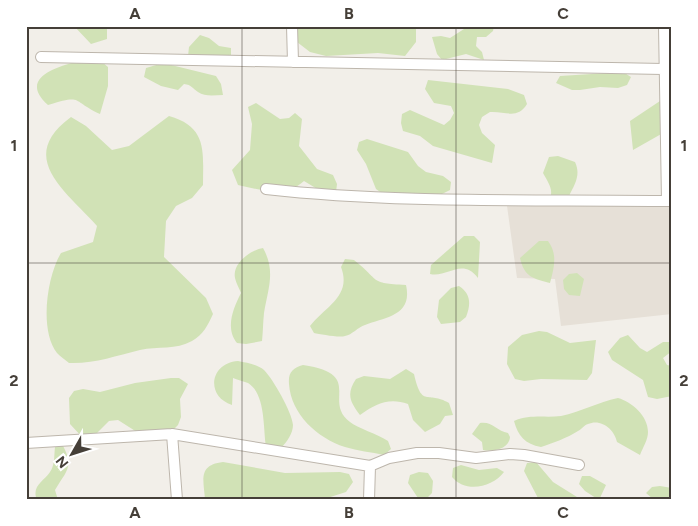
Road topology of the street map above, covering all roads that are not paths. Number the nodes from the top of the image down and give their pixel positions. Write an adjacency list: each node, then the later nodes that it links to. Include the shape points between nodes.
1 (292, 26): 4 (street)
2 (664, 26): 5 (street)
3 (41, 57): 4 (street)
4 (293, 62): 5 (street)
5 (663, 69): 7 (street)
6 (266, 189): 7 (street, via 456,200)
7 (669, 201)
8 (172, 434): 9 (street); 11 (street); 12 (street)
9 (26, 443)
10 (579, 465): 11 (street, via 517,455 476,458 417,453)
11 (370, 466): 13 (street)
12 (177, 500)
13 (369, 500)

